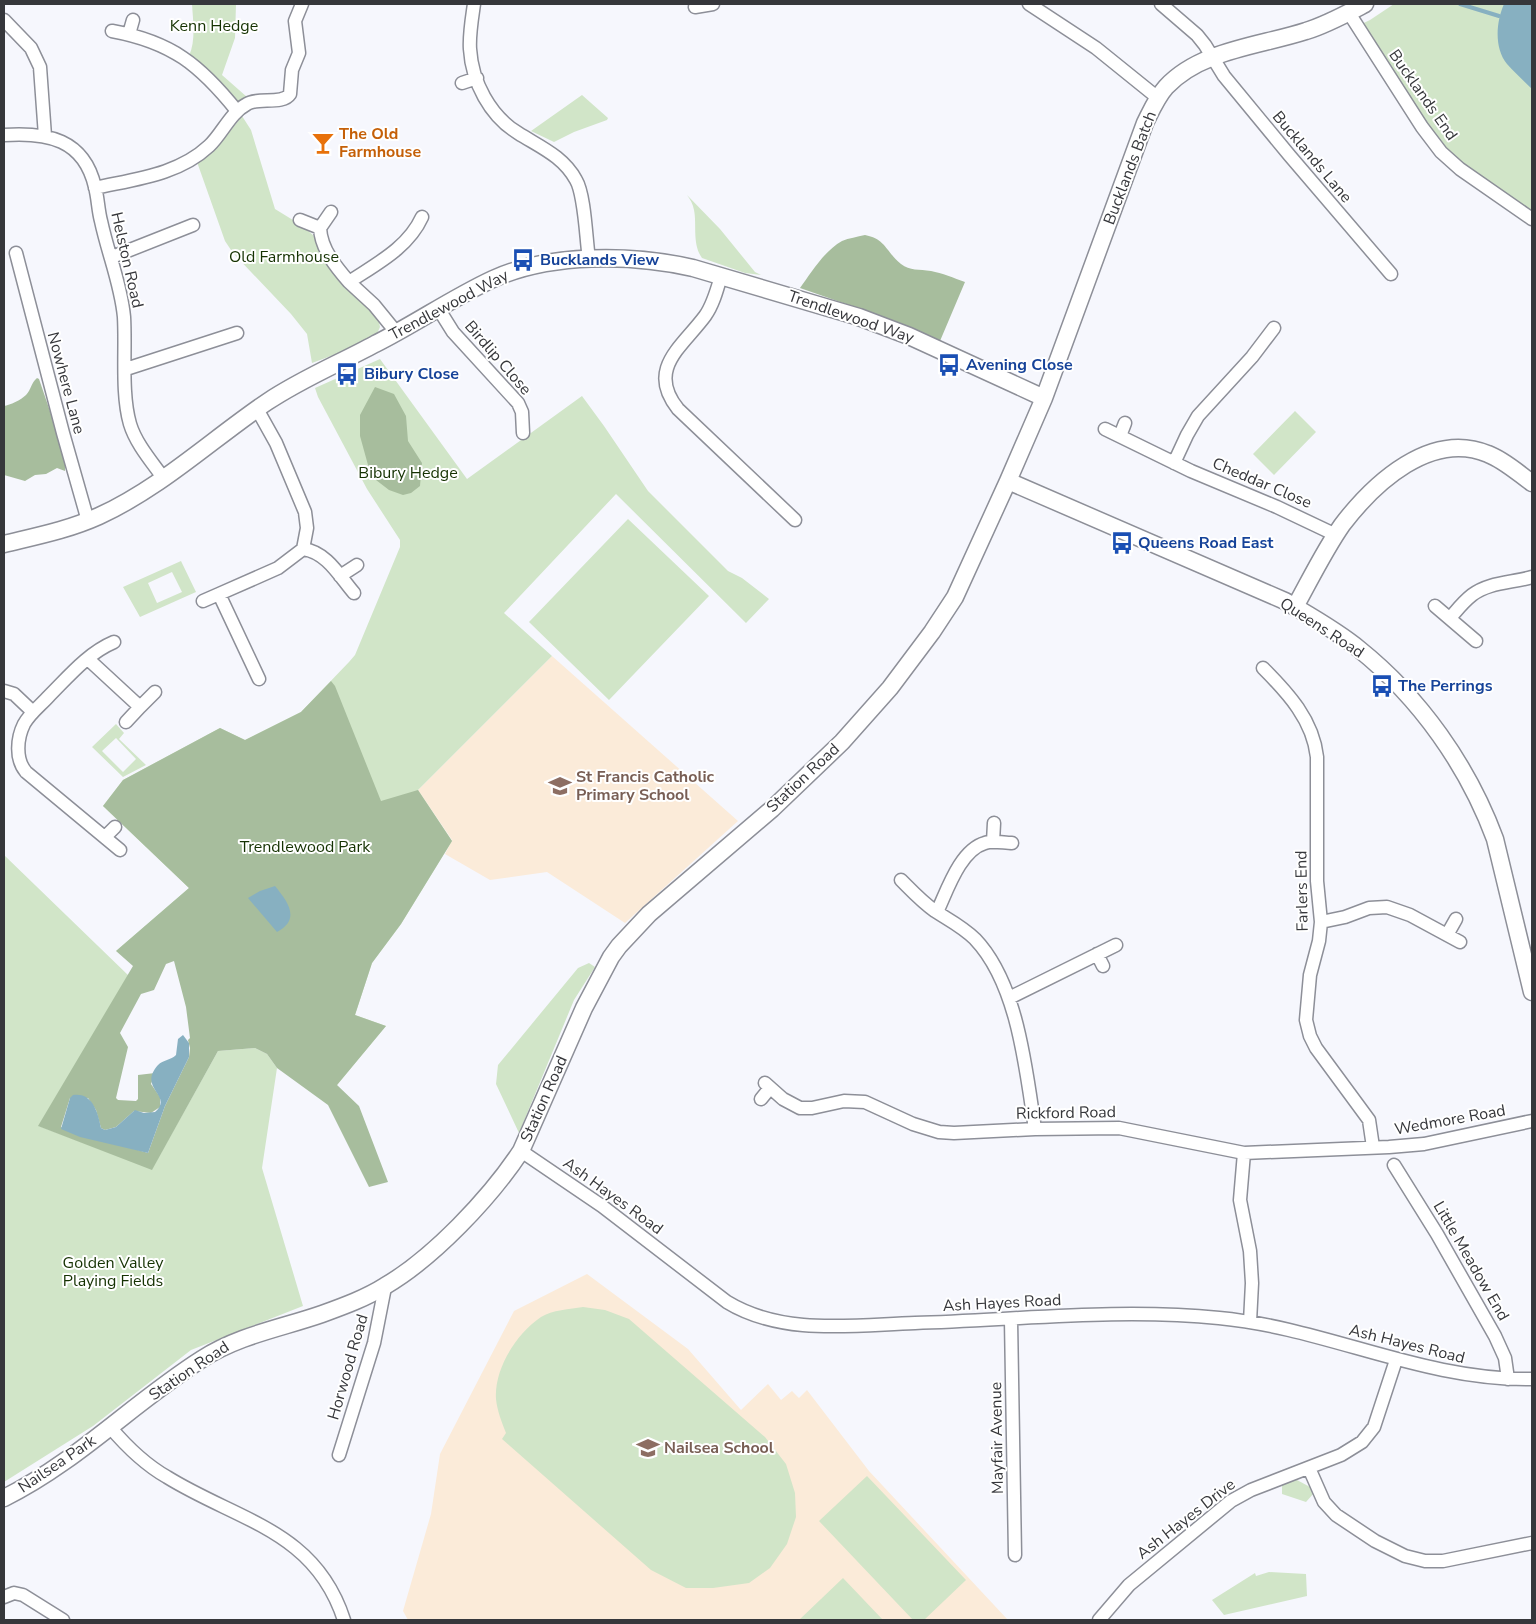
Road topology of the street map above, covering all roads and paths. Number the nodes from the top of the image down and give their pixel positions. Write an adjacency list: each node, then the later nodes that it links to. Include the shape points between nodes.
1 (302, 4): 17 (street, via 295,21 299,55 292,70 290,95 281,100 252,102)
2 (474, 4): 14 (street, via 470,45)
3 (713, 4): 7 (street)
4 (1029, 4): 16 (street, via 1096,48)
5 (1161, 4): 13 (street, Bucklands Lane, via 1197,35)
6 (1365, 4): 8 (street, Bucklands Batch)
7 (695, 7)
8 (1349, 13): 13 (street, Bucklands Batch, via 1308,30); 23 (street, Bucklands End, via 1441,152)
9 (4, 20): 19 (street, via 31,48 40,67)
10 (133, 20): 12 (street)
11 (112, 31): 12 (street)
12 (129, 34): 17 (street, via 159,44 185,58)
13 (1213, 57): 16 (street, Bucklands Batch, via 1182,72); 30 (street, Bucklands Lane, via 1222,74)
14 (477, 78): 15 (street); 29 (street, via 488,104 500,118 554,154 574,176 580,190)
15 (462, 83)
16 (1158, 98): 40 (street, Bucklands Batch, via 1145,123)
17 (237, 111): 20 (street, via 208,147 181,166 160,174)
18 (4, 135): 19 (street, Helston Road)
19 (45, 136): 20 (street, Helston Road, via 64,143 80,155)
20 (95, 188): 28 (street, Helston Road)
21 (331, 212): 26 (street)
22 (422, 217): 32 (street, via 406,243)
23 (1532, 219)
24 (300, 220): 26 (street)
25 (193, 226): 28 (street)
26 (320, 228): 32 (street, via 328,253)
27 (16, 253): 51 (street, Nowhere Lane)
28 (112, 258): 39 (street, Helston Road, via 122,302)
29 (589, 259): 31 (street, Trendlewood Way, via 668,262); 33 (street, Trendlewood Way, via 515,271)
30 (1391, 274)
31 (721, 276): 40 (street, Trendlewood Way, via 859,317 909,336); 50 (street, via 711,306 667,364 668,392 678,409)
32 (349, 282): 35 (street)
33 (438, 308): 35 (street, Trendlewood Way); 44 (street, Birdlip Close, via 454,332 517,402 522,412)
34 (1274, 328): 46 (street, via 1269,344 1198,416)
35 (396, 332): 41 (street, Trendlewood Way)
36 (237, 333): 37 (street)
37 (220, 338): 38 (street); 39 (street)
38 (230, 348)
39 (126, 369): 47 (street, Helston Road, via 130,423 138,442)
40 (1044, 398): 48 (street, Station Road)
41 (257, 409): 47 (street, Trendlewood Way); 54 (street, via 276,443 306,512 308,528)
42 (1125, 423): 45 (street)
43 (1105, 429): 45 (street, Cheddar Close)
44 (523, 433)
45 (1120, 436): 46 (street, Cheddar Close)
46 (1174, 463): 52 (street, Cheddar Close)
47 (164, 479): 51 (street, Trendlewood Way)
48 (1008, 481): 62 (street, Queens Road); 97 (street, Station Road, via 955,597 890,688 813,771 649,914 619,946 584,1008)
49 (1532, 483): 52 (street, via 1488,453 1460,448 1440,450 1418,458 1388,478 1359,505)
50 (795, 520)
51 (88, 521): 53 (street, Trendlewood Way, via 55,533)
52 (1336, 535): 62 (street)
53 (4, 544)
54 (303, 549): 56 (street, via 323,557); 58 (street, via 278,568)
55 (357, 565): 56 (street)
56 (340, 576): 59 (street)
57 (1532, 577): 63 (street, via 1489,586 1464,602)
58 (219, 594): 60 (street); 69 (street)
59 (354, 594)
60 (202, 601)
61 (1435, 606): 63 (street)
62 (1295, 607): 91 (street, Queens Road, via 1358,648 1392,678 1426,716 1476,793 1495,839)
63 (1450, 618): 64 (street)
64 (1476, 641)
65 (114, 642): 66 (street)
66 (88, 658): 73 (street); 74 (street)
67 (1263, 668): 70 (street, Farlers End)
68 (1289, 675): 70 (street)
69 (259, 679)
70 (1279, 684): 85 (street, Farlers End, via 1304,716 1316,748 1317,881)
71 (4, 691): 74 (street, via 14,694)
72 (155, 692): 73 (street)
73 (140, 707): 75 (street)
74 (32, 712): 78 (street, via 20,736 21,765)
75 (126, 722)
76 (994, 823): 79 (street)
77 (115, 827): 78 (street)
78 (105, 837): 81 (street)
79 (993, 842): 80 (street); 83 (street, via 985,842 966,857)
80 (1012, 843)
81 (120, 850)
82 (901, 880): 83 (street)
83 (937, 912): 92 (street, via 977,941)
84 (1456, 919): 86 (street)
85 (1321, 922): 86 (street, via 1368,908 1387,907); 96 (street, Farlers End, via 1308,984 1308,1030 1322,1056 1370,1120)
86 (1447, 935): 87 (street)
87 (1460, 942)
88 (1116, 945): 89 (street)
89 (1097, 954): 90 (street); 92 (street)
90 (1103, 966)
91 (1532, 992)
92 (1009, 998): 95 (street, via 1023,1053)
93 (761, 1099): 95 (street, Rickford Road, via 768,1086 800,1108 844,1101 865,1102 939,1132)
94 (1532, 1121): 96 (street, Wedmore Road, via 1424,1144)
95 (1035, 1129): 98 (street, Rickford Road, via 1119,1128)
96 (1374, 1147): 98 (street, Rickford Road)
97 (521, 1151): 100 (street, Station Road, via 492,1189 441,1243); 101 (street, Ash Hayes Road, via 602,1206 720,1298 755,1316 801,1325 845,1326)
98 (1244, 1153): 102 (street, via 1240,1200 1250,1246)
99 (1394, 1164): 104 (street, Little Meadow End, via 1495,1336 1505,1358)
100 (385, 1287): 106 (street, Station Road, via 322,1314 227,1345 201,1359); 107 (street, Horwood Road, via 374,1343)
101 (1011, 1320): 102 (street, Ash Hayes Road, via 1104,1314); 111 (street, Mayfair Avenue)
102 (1250, 1322): 103 (street, Ash Hayes Road)
103 (1396, 1360): 104 (street, Ash Hayes Road, via 1468,1375); 108 (street, Ash Hayes Drive, via 1370,1434 1341,1456)
104 (1508, 1379): 105 (street, Ash Hayes Road)
105 (1532, 1379)
106 (110, 1427): 109 (street, Nailsea Park, via 33,1482); 114 (street, via 133,1453 168,1479 264,1526 289,1542 317,1568)
107 (339, 1455)
108 (1309, 1468): 110 (street, via 1324,1502 1336,1515 1405,1556 1443,1561); 115 (street, Ash Hayes Drive, via 1231,1501 1125,1589)
109 (4, 1498)
110 (1532, 1543)
111 (1014, 1555)
112 (4, 1597): 113 (street, via 14,1593 23,1595)
113 (63, 1620)
114 (344, 1620)
115 (1099, 1620)

